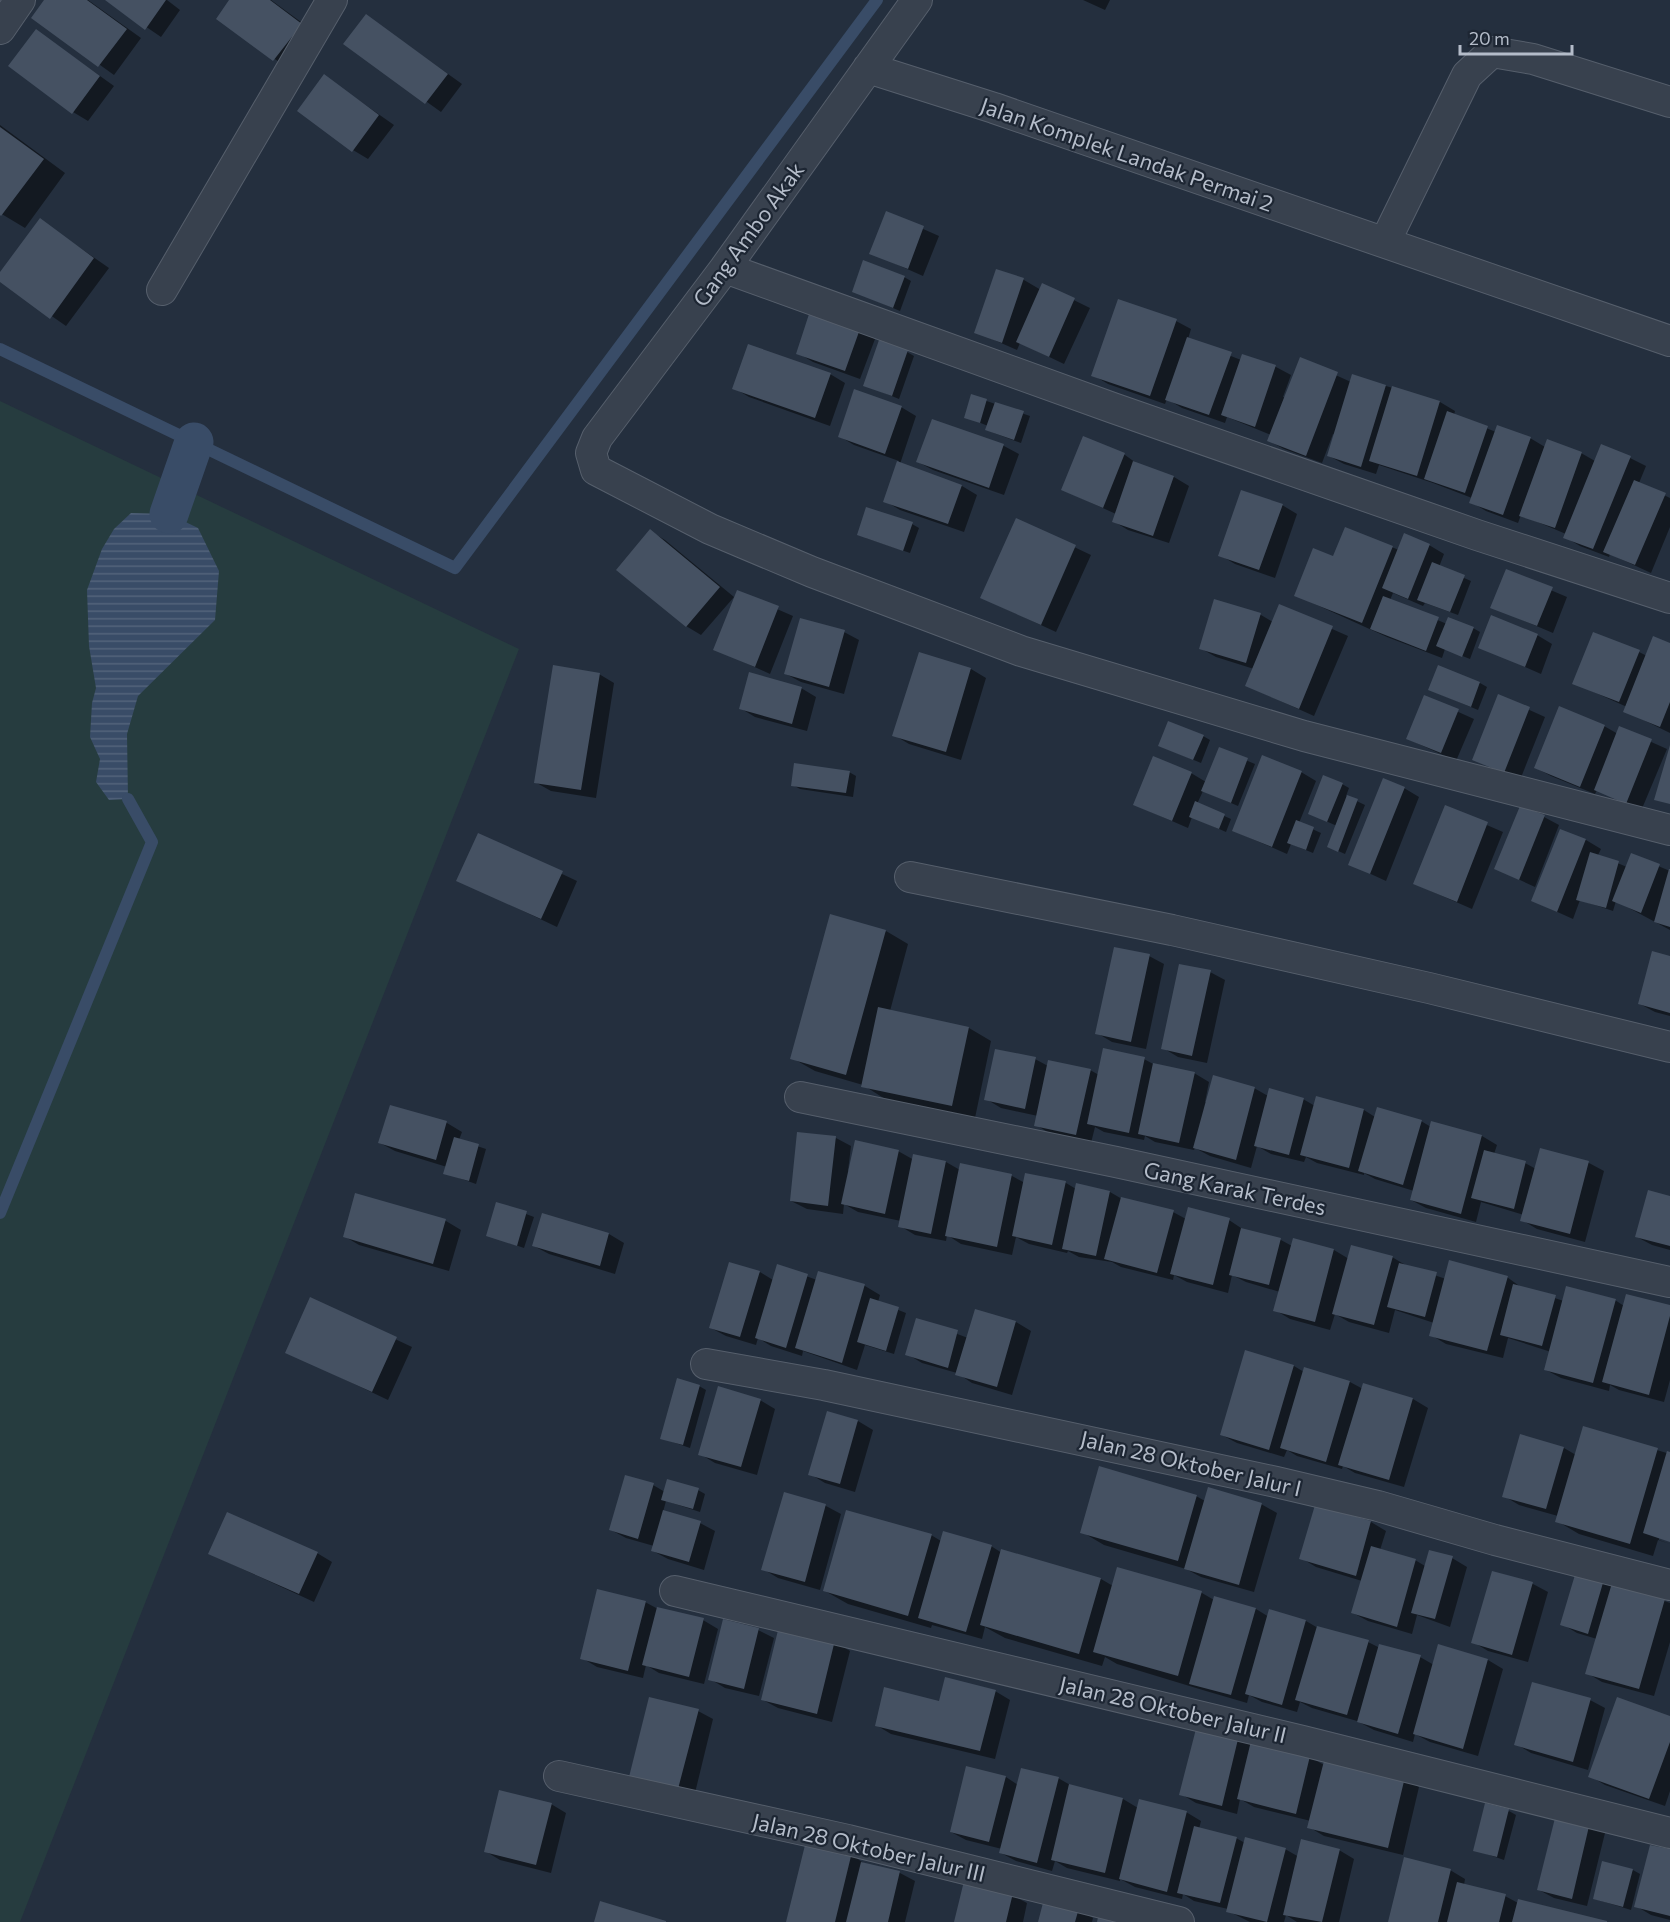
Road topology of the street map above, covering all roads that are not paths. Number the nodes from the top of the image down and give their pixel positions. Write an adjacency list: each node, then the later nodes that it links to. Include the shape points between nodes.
1 (20, 0): 4 (street)
2 (332, 0): 9 (street)
3 (917, 0): 5 (street, Gang Ambo Akak)
4 (0, 29)
5 (868, 68): 7 (street, Jalan Komplek Landak Permai 2); 8 (street, Gang Ambo Akak)
6 (1670, 102): 7 (street, via 1533,59 1492,52 1467,75)
7 (1385, 242): 10 (street, Jalan Komplek Landak Permai 2)
8 (725, 268): 11 (street, via 1113,408); 12 (street, Gang Ambo Akak, via 597,438 591,453 596,470 710,529 1021,651 1305,736)
9 (162, 290)
10 (1670, 341)
11 (1670, 598)
12 (1670, 830)
13 (910, 877): 14 (street, via 1195,935)
14 (1670, 1047)
15 (800, 1097): 16 (street, Gang Karak Terdes)
16 (1670, 1282)
17 (706, 1364): 18 (street, Jalan 28 Oktober Jalur I, via 824,1385 1287,1485)
18 (1670, 1585)
19 (675, 1591): 21 (street, Jalan 28 Oktober Jalur II)
20 (559, 1776): 22 (street, Jalan 28 Oktober Jalur III, via 848,1840)
21 (1670, 1833)
22 (1179, 1922)

